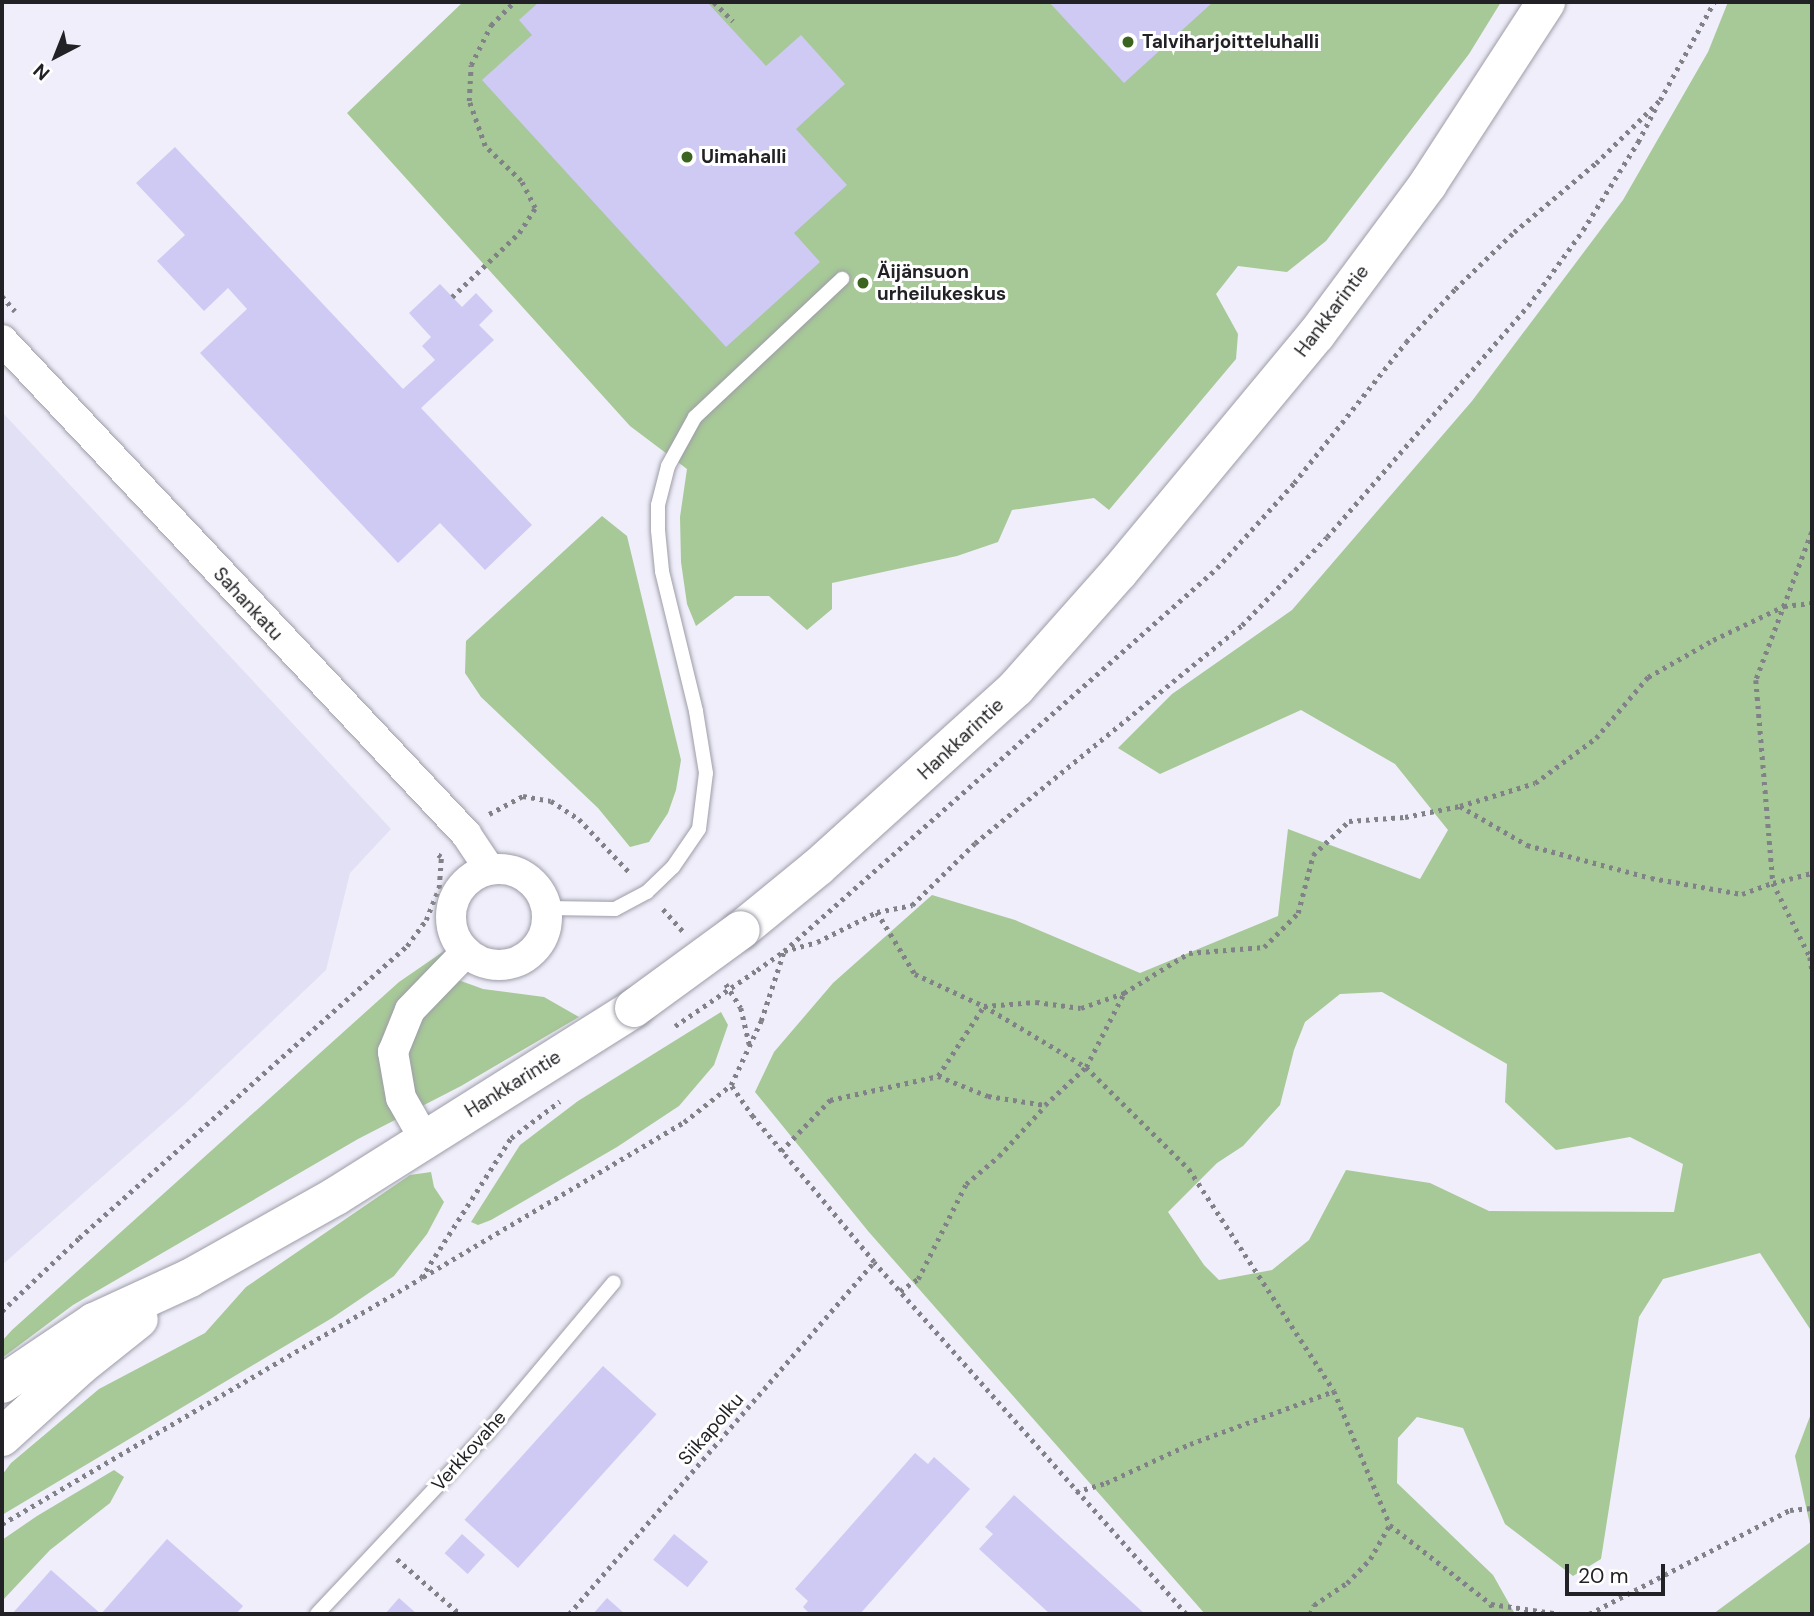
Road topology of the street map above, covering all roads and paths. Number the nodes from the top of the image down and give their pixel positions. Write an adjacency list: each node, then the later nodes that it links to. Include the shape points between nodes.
1 (514, 2): 8 (path, via 491,26 471,65 469,101 485,146 521,181 535,208 519,233)
2 (714, 2): 5 (path)
3 (1546, 2): 31 (main road, Hankkarintie, bridge, via 1428,184 1316,335 1016,688 741,930 634,1008)
4 (1714, 2): 6 (path)
5 (733, 22)
6 (1660, 100): 19 (path, via 1590,219 1528,306 1327,537 1242,625 975,843 912,905); 20 (path, via 1455,289 1217,568)
7 (842, 278): 18 (lane, via 695,417 668,466 658,505 658,530 662,571 696,710 706,773 699,829 673,867 648,892 615,909)
8 (452, 297)
9 (2, 340): 15 (street, Sahankatu, via 466,834)
10 (1812, 533): 12 (path)
11 (1812, 603): 12 (path)
12 (1784, 606): 13 (path, via 1648,677 1596,738 1535,783); 17 (path, via 1756,680)
13 (1460, 806): 17 (path, via 1527,845 1651,878 1742,894); 23 (path, via 1405,817 1349,821 1313,855 1298,914 1264,947 1188,953)
14 (432, 847): 38 (path, via 441,857 439,888 407,946)
15 (490, 870): 18 (street, via 505,870 532,882); 21 (street, via 463,884 453,904 451,926)
16 (1812, 873): 17 (path)
17 (1773, 883): 22 (path)
18 (546, 908): 21 (street, via 543,938 522,960 493,966)
19 (877, 912): 20 (path, via 817,942); 24 (path, via 915,974)
20 (784, 951): 25 (path, bridge); 28 (path, via 761,1021)
21 (466, 953): 31 (street, via 410,1010 393,1052 401,1098)
22 (1812, 969)
23 (1124, 993): 24 (path, via 1081,1008 1036,1002); 26 (path)
24 (984, 1006): 26 (path); 27 (path)
25 (664, 1034)
26 (1086, 1067): 30 (path); 40 (path, via 1189,1169)
27 (938, 1076): 30 (path, via 988,1096); 32 (path, via 830,1100)
28 (732, 1086): 32 (path); 35 (path, via 684,1122)
29 (572, 1093): 35 (path, via 511,1138)
30 (1045, 1105): 37 (path, via 999,1156 966,1184 918,1279)
31 (425, 1140): 34 (main road, Hankkarintie)
32 (781, 1151): 33 (path)
33 (874, 1262): 37 (path); 50 (path, Siikapolku)
34 (190, 1278): 39 (main road, Hankkarintie, via 94,1322); 41 (main road, Hankkarintie, via 80,1366)
35 (421, 1278): 44 (path)
36 (614, 1282): 46 (lane, Verkkovahe, via 489,1431)
37 (900, 1291): 42 (path)
38 (2, 1311)
39 (2, 1384)
40 (1335, 1391): 42 (path, via 1189,1444); 45 (path)
41 (2, 1437)
42 (1076, 1492): 51 (path)
43 (1812, 1508): 55 (path, via 1790,1510)
44 (2, 1524)
45 (1390, 1525): 47 (path); 52 (path, via 1370,1559 1347,1583 1314,1605)
46 (383, 1546): 48 (lane, Verkkovahe); 49 (path)
47 (1491, 1604): 53 (path); 54 (path)
48 (317, 1614)
49 (460, 1614)
50 (569, 1614)
51 (1186, 1614)
52 (1310, 1614)
53 (1494, 1614)
54 (1560, 1614)
55 (1589, 1614)

